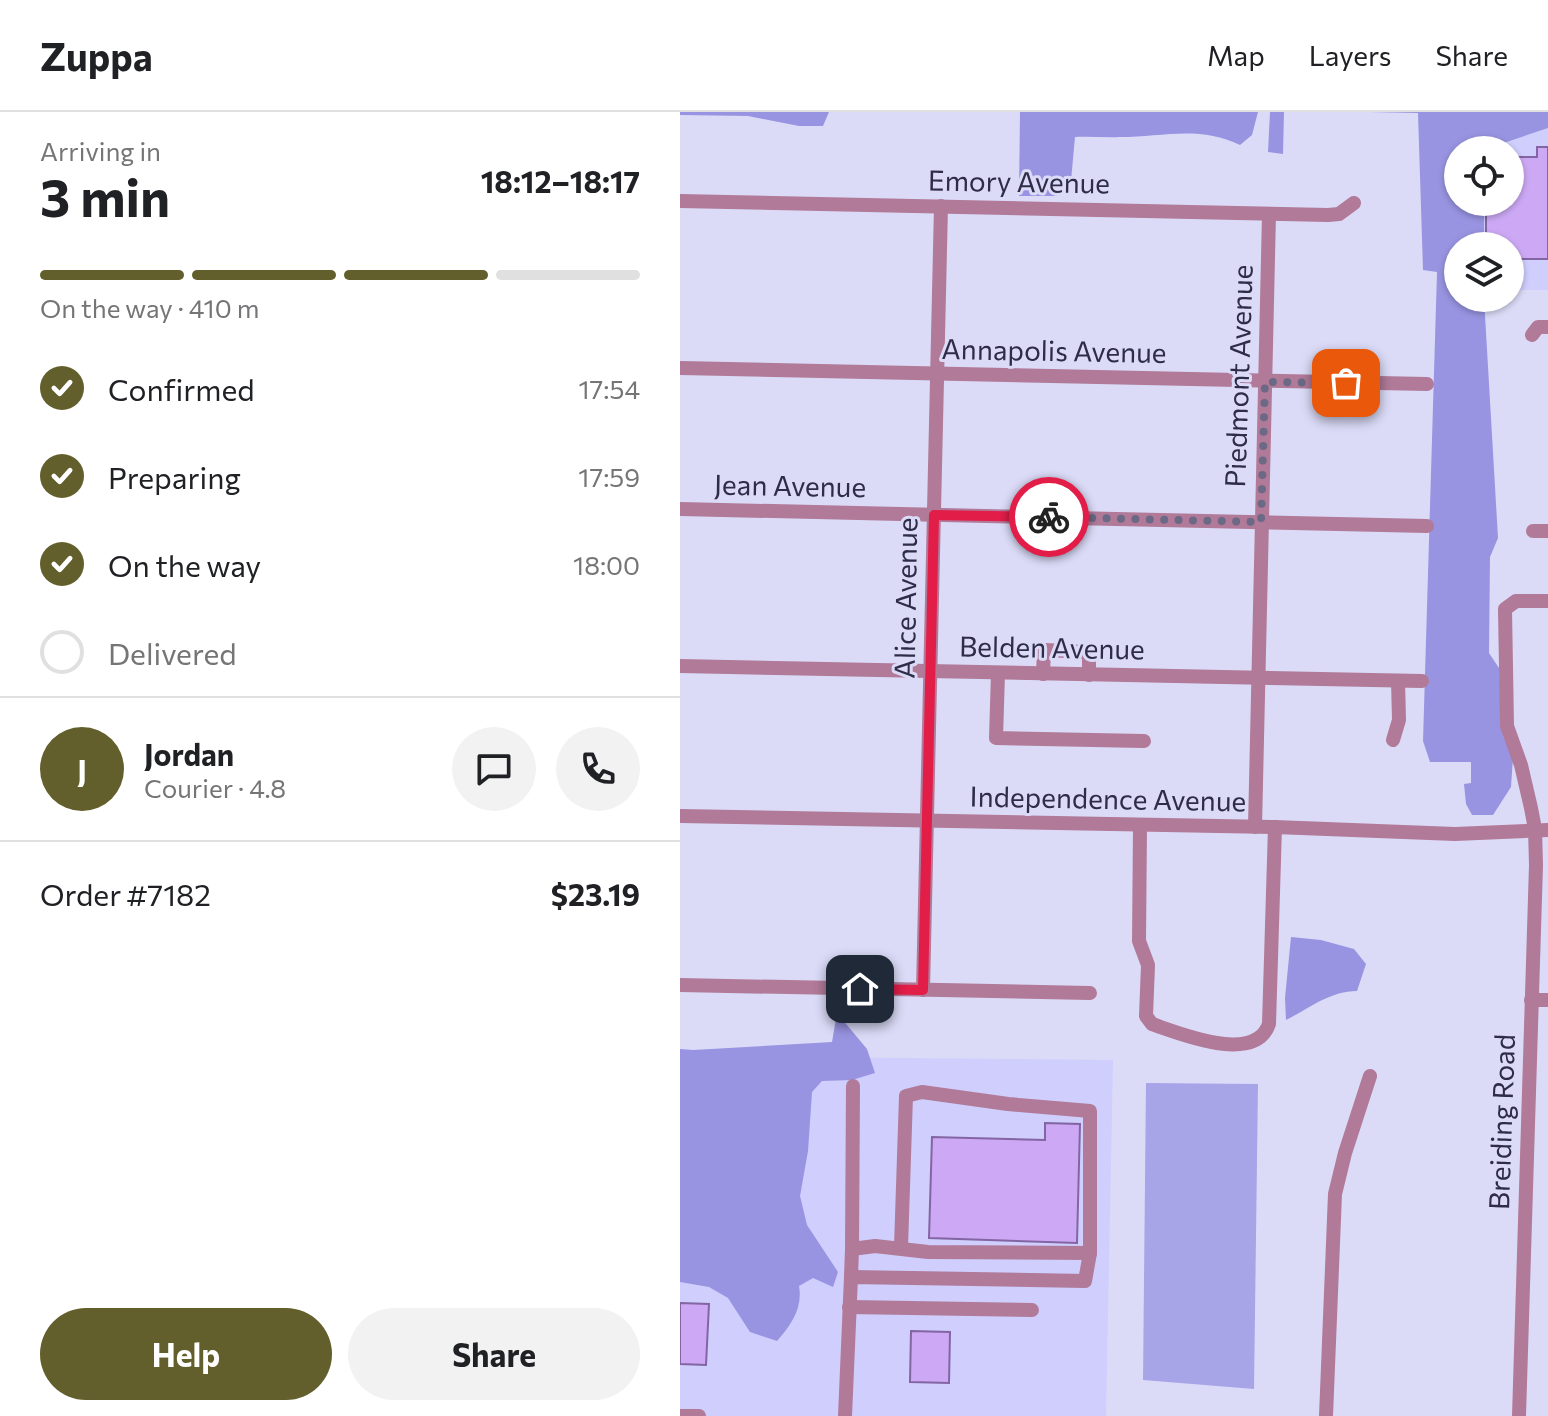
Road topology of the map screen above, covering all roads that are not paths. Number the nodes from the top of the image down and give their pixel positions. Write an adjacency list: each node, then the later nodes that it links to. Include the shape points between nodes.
1 (680, 201): 3 (street, Emory Avenue)
2 (1354, 203): 4 (street, Emory Avenue, via 1339,214)
3 (941, 206): 4 (street, Emory Avenue); 8 (street, Alice Avenue)
4 (1269, 214): 9 (street, Piedmont Avenue)
5 (1548, 327): 6 (street, via 1538,327)
6 (1532, 335)
7 (680, 368): 8 (street, Annapolis Avenue)
8 (937, 374): 9 (street, Annapolis Avenue); 12 (street, Alice Avenue)
9 (1265, 382): 10 (street, Annapolis Avenue); 13 (street, Piedmont Avenue)
10 (1427, 384)
11 (680, 509): 12 (street, Jean Avenue)
12 (934, 515): 13 (street, Jean Avenue); 19 (street, Alice Avenue)
13 (1261, 522): 14 (street, Jean Avenue); 23 (street, Piedmont Avenue)
14 (1427, 526)
15 (1548, 601): 33 (street, Breiding Road, via 1516,601 1505,609 1507,726)
16 (1024, 650): 17 (street)
17 (1044, 650): 21 (street); 22 (street, via 1089,652)
18 (680, 666): 19 (street, Belden Avenue)
19 (930, 670): 20 (street, Belden Avenue); 29 (street, Alice Avenue)
20 (998, 673): 21 (street, Belden Avenue); 27 (street, via 996,738)
21 (1043, 674): 22 (street, Belden Avenue)
22 (1089, 675): 23 (street, Belden Avenue)
23 (1258, 679): 24 (street, Belden Avenue); 31 (street, Piedmont Avenue)
24 (1398, 681): 25 (street, Belden Avenue); 26 (street, via 1399,720)
25 (1422, 681)
26 (1393, 740)
27 (1144, 741)
28 (680, 816): 29 (street, Independence Avenue)
29 (926, 821): 30 (street, Independence Avenue); 35 (street, Alice Avenue)
30 (1140, 826): 31 (street, Independence Avenue); 32 (street, via 1139,941 1148,965 1146,1016 1152,1024 1203,1043 1243,1044 1264,1033 1269,1024)
31 (1255, 827): 32 (street, Independence Avenue)
32 (1275, 827): 33 (street, Independence Avenue, via 1455,834)
33 (1544, 827): 37 (street, Breiding Road)
34 (680, 985): 35 (street)
35 (923, 990): 36 (street)
36 (1090, 993)
37 (1531, 1000): 38 (street); 51 (street, Breiding Road)
38 (1548, 1000)
39 (1370, 1076): 50 (street, via 1335,1194)
40 (853, 1086): 42 (street)
41 (901, 1247): 42 (street); 43 (street, via 928,1252); 43 (street, via 906,1096 922,1092 1090,1111)
42 (852, 1249): 44 (street)
43 (1090, 1253): 44 (street, via 1085,1281)
44 (851, 1277): 45 (street)
45 (849, 1304): 46 (street); 49 (street)
46 (1032, 1310)
47 (680, 1416): 48 (street)
48 (699, 1416)
49 (845, 1416)
50 (1326, 1416)
51 (1519, 1416)

